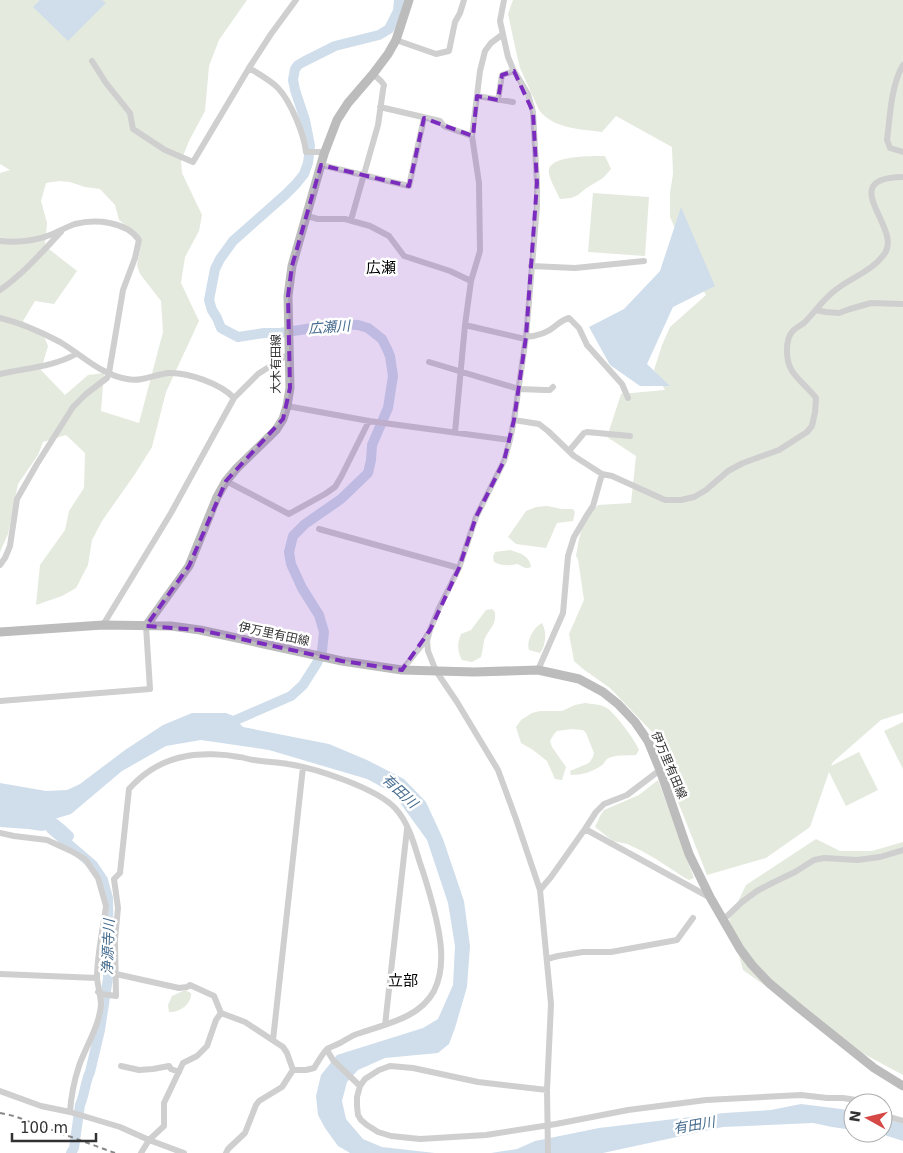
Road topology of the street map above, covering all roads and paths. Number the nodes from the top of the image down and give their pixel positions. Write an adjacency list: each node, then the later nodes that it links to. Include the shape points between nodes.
1 (296, 0): 9 (street)
2 (409, 0): 6 (main road, 大木有田線)
3 (464, 0): 6 (street, via 449,51 436,54)
4 (504, 0): 5 (street, via 500,21)
5 (504, 34): 10 (street); 12 (street, via 485,51)
6 (396, 40): 11 (main road, 大木有田線)
7 (92, 62): 9 (street, via 130,113 133,129 165,150 193,162)
8 (903, 65): 18 (street, via 896,82 887,140 890,148)
9 (249, 68): 19 (street, via 271,82 282,94 304,139 306,152)
10 (514, 71): 13 (street, via 502,75); 28 (street, via 528,94 533,112 537,206)
11 (373, 74): 15 (street, via 384,85); 19 (main road, 大木有田線, via 337,120)
12 (477, 96): 13 (street); 17 (street)
13 (498, 100): 14 (street)
14 (513, 102)
15 (380, 107): 16 (street); 21 (street)
16 (424, 118): 17 (street, via 440,121 446,127); 21 (street, via 409,186)
17 (472, 136): 29 (street, via 479,183 480,252)
18 (903, 152)
19 (322, 153): 20 (main road, 大木有田線)
20 (321, 164): 21 (street); 23 (main road, 大木有田線)
21 (364, 175): 24 (street)
22 (903, 177): 32 (street, via 885,179 872,188 873,205 886,230 886,251 877,263 833,292)
23 (307, 216): 24 (street, via 318,220); 37 (main road, 大木有田線, via 292,266 288,296)
24 (351, 220): 29 (street, via 389,236 404,256)
25 (66, 228): 26 (street, via 49,236); 30 (street); 40 (street, via 80,223 106,223 123,227 139,240 123,290)
26 (0, 241)
27 (644, 261): 28 (street, via 575,268)
28 (532, 266): 35 (street)
29 (471, 281): 34 (street)
30 (0, 290)
31 (903, 304): 32 (street, via 871,303 839,314)
32 (816, 310): 53 (street, via 791,332 787,353 790,368 816,398 812,426 807,432 779,450 728,471 694,497 681,500 665,500)
33 (0, 318): 36 (street, via 29,327)
34 (465, 325): 35 (street); 39 (street)
35 (526, 338): 43 (street); 45 (street, via 552,329 568,318 622,384)
36 (76, 354): 40 (street); 41 (street, via 52,364)
37 (289, 354): 44 (street, via 258,374); 46 (main road, 大木有田線)
38 (429, 362): 39 (street)
39 (461, 371): 43 (street); 49 (street)
40 (109, 373): 44 (street, via 133,380 170,373 193,376 221,387); 56 (street, via 74,407 16,499 10,546)
41 (0, 374)
42 (553, 387): 43 (street, via 550,390)
43 (519, 388): 47 (street)
44 (234, 398): 58 (street, via 171,513)
45 (628, 398)
46 (287, 406): 48 (street); 54 (main road, 大木有田線, via 276,430)
47 (514, 420): 51 (street); 52 (street, via 539,424)
48 (369, 421): 49 (street); 54 (street, via 335,486 289,514)
49 (455, 432): 51 (street)
50 (630, 436): 52 (street, via 587,432)
51 (510, 440): 57 (street, via 504,462 476,518)
52 (569, 451): 53 (street)
53 (602, 474): 63 (street, via 594,506 576,533 568,556 563,613)
54 (226, 481): 59 (main road, 大木有田線, via 189,566)
55 (319, 529): 57 (street)
56 (0, 565)
57 (459, 568): 60 (street)
58 (103, 625): 59 (main road); 61 (main road)
59 (146, 626): 62 (main road, 伊万里有田線, via 200,630 342,661); 65 (street, via 150,689)
60 (430, 630): 62 (street); 64 (street, via 428,651)
61 (0, 632)
62 (402, 670): 64 (main road, 伊万里有田線)
63 (538, 670): 64 (main road, 伊万里有田線); 67 (main road, 伊万里有田線, via 579,679 618,704 648,741)
64 (436, 671): 72 (street, via 498,770)
65 (0, 701)
66 (303, 767): 68 (street, via 374,794 394,808); 78 (street, via 240,757 188,755 158,765 136,780 129,789 120,873 114,879 118,908); 83 (street)
67 (660, 770): 69 (street, via 627,795 604,804); 73 (main road, 伊万里有田線, via 689,854)
68 (408, 828): 82 (street); 82 (street, via 430,893 442,956 439,976 427,1002)
69 (585, 829): 72 (street); 73 (street)
70 (0, 833): 79 (street, via 48,840 84,859 98,878 106,906)
71 (903, 850): 75 (street, via 857,860 814,860 757,891)
72 (540, 890): 76 (street)
73 (710, 898): 75 (main road, 伊万里有田線)
74 (694, 918): 76 (street, via 677,940)
75 (723, 920): 89 (main road, 伊万里有田線, via 740,949 769,983 874,1068)
76 (547, 960): 91 (street, via 550,1004)
77 (0, 974): 79 (street)
78 (116, 974): 80 (street, via 116,996); 81 (street, via 179,988 190,985 214,996)
79 (97, 978): 80 (street)
80 (100, 993): 93 (street, via 96,1024 79,1066)
81 (221, 1013): 83 (street, via 245,1022); 87 (street, via 207,1046 183,1063)
82 (385, 1025): 84 (street, via 356,1034)
83 (273, 1040): 86 (street, via 287,1053)
84 (326, 1050): 86 (street, via 314,1068); 88 (street)
85 (121, 1066): 87 (street, via 153,1070 169,1066)
86 (293, 1070): 98 (street, via 282,1087 259,1101 245,1133)
87 (178, 1072): 95 (street, via 164,1103 164,1126)
88 (360, 1086): 91 (street, via 379,1070 396,1066 478,1082); 94 (street, via 357,1106 361,1120 378,1132 391,1136 420,1139 486,1135)
89 (903, 1086)
90 (0, 1090): 93 (street, via 41,1106)
91 (547, 1090): 94 (street)
92 (843, 1098): 94 (street, via 801,1095 706,1100 628,1110)
93 (70, 1112): 95 (street, via 120,1127)
94 (547, 1126): 99 (street)
95 (149, 1140): 96 (street); 97 (street)
96 (141, 1153)
97 (184, 1153)
98 (226, 1153)
99 (548, 1153)

